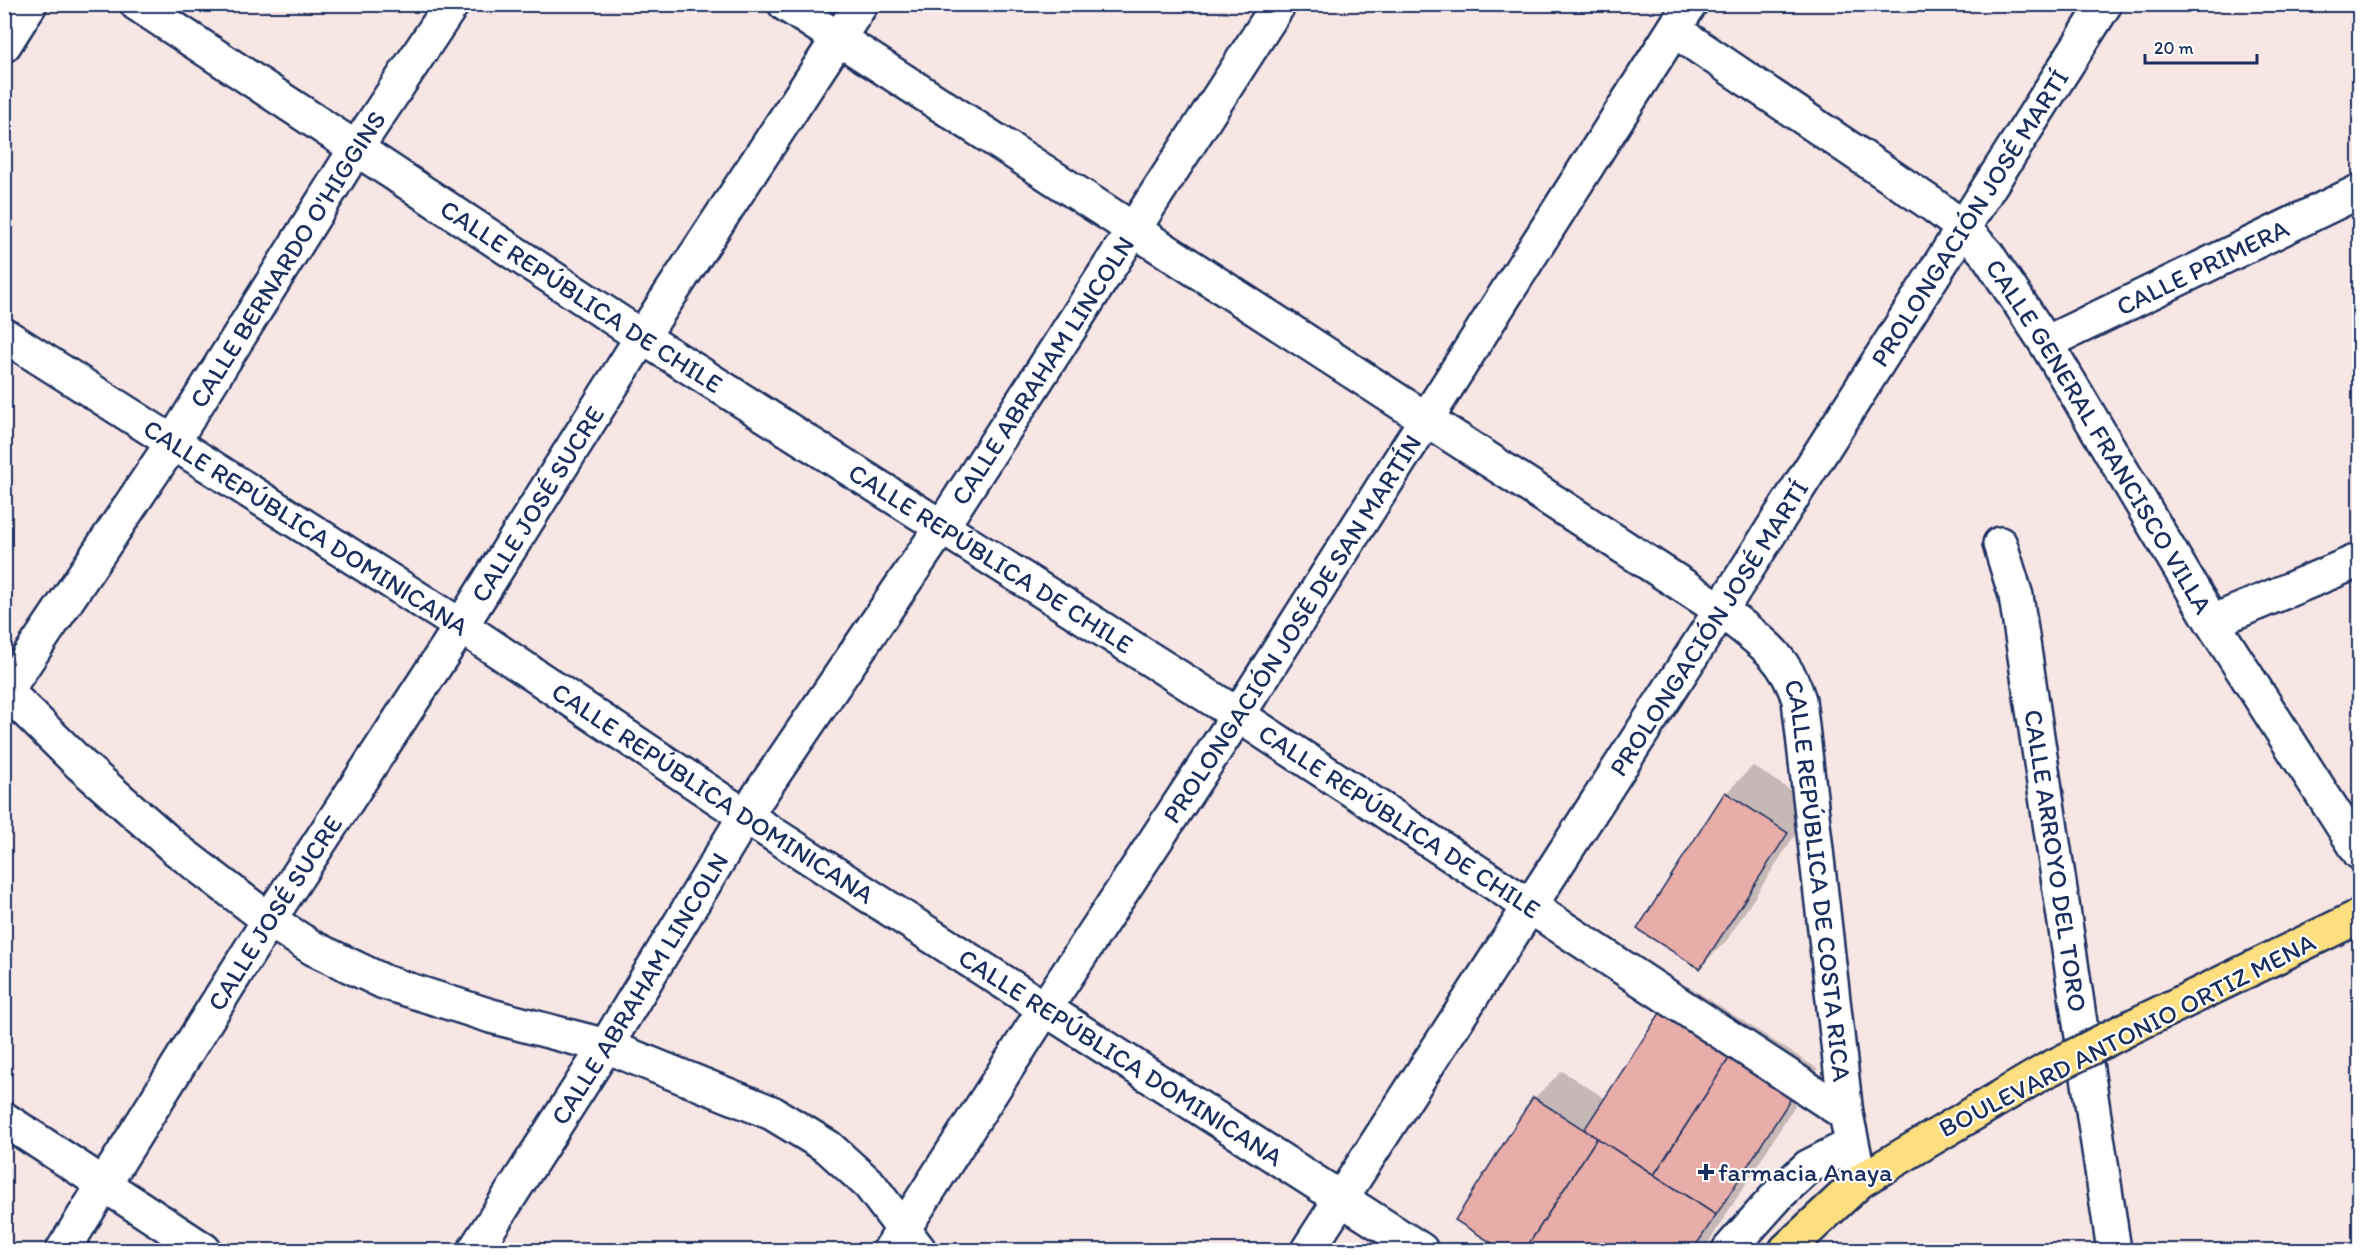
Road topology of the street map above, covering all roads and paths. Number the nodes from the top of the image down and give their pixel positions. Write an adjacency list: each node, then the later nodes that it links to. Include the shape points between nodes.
1 (30, 4): 10 (street)
2 (137, 4): 11 (street, CALLE REPÚBLICA DE CHILE)
3 (452, 4): 11 (street, CALLE BERNARDO O'HIGGINS)
4 (785, 4): 9 (street, CALLE REPÚBLICA DE COSTA RICA)
5 (861, 4): 9 (street, CALLE JOSÉ SUCRE)
6 (1279, 4): 14 (street, CALLE ABRAHAM LINCOLN)
7 (2105, 4): 13 (street, PROLONGACIÓN JOSÉ MARTÍ)
8 (1682, 17): 13 (street, CALLE GENERAL FRANCISCO VILLA, via 1820,126); 18 (street, PROLONGACIÓN JOSÉ DE SAN MARTÍN)
9 (839, 38): 14 (street, CALLE REPÚBLICA DE COSTA RICA); 16 (street, CALLE JOSÉ SUCRE)
10 (4, 45)
11 (357, 147): 16 (street, CALLE REPÚBLICA DE CHILE); 19 (street, CALLE BERNARDO O'HIGGINS)
12 (2360, 191): 17 (street, CALLE PRIMERA)
13 (1962, 228): 17 (street, CALLE GENERAL FRANCISCO VILLA, via 1987,254); 23 (street, PROLONGACIÓN JOSÉ MARTÍ)
14 (1134, 231): 18 (street, CALLE REPÚBLICA DE COSTA RICA); 20 (street, CALLE ABRAHAM LINCOLN)
15 (4, 335): 19 (street, CALLE REPÚBLICA DOMINICANA)
16 (642, 336): 20 (street, CALLE REPÚBLICA DE CHILE); 25 (street, CALLE JOSÉ SUCRE)
17 (2046, 343): 24 (street, CALLE GENERAL FRANCISCO VILLA)
18 (1424, 419): 23 (street, CALLE REPÚBLICA DE COSTA RICA); 27 (street, PROLONGACIÓN JOSÉ DE SAN MARTÍN)
19 (173, 442): 25 (street, CALLE REPÚBLICA DOMINICANA); 26 (street, CALLE BERNARDO O'HIGGINS)
20 (941, 528): 27 (street, CALLE REPÚBLICA DE CHILE); 28 (street, CALLE ABRAHAM LINCOLN)
21 (2000, 544): 48 (street, CALLE ARROYO DEL TORO, via 2016,596)
22 (2360, 561): 24 (street)
23 (1721, 610): 30 (street, PROLONGACIÓN JOSÉ MARTÍ); 36 (street, CALLE REPÚBLICA DE COSTA RICA, via 1778,657 1792,678 1799,699)
24 (2212, 622): 29 (street, CALLE GENERAL FRANCISCO VILLA)
25 (461, 626): 28 (street, CALLE REPÚBLICA DOMINICANA); 32 (street, CALLE JOSÉ SUCRE)
26 (5, 692): 32 (street, via 176,849)
27 (1238, 715): 30 (street, CALLE REPÚBLICA DE CHILE); 33 (street, PROLONGACIÓN JOSÉ DE SAN MARTÍN)
28 (745, 816): 33 (street, CALLE REPÚBLICA DOMINICANA); 34 (street, CALLE ABRAHAM LINCOLN)
29 (2360, 853)
30 (1530, 904): 36 (street, CALLE REPÚBLICA DE CHILE); 39 (street, PROLONGACIÓN JOSÉ MARTÍ)
31 (2360, 916): 37 (main road, BOULEVARD ANTONIO ORTIZ MENA, bridge, via 2045,1071)
32 (269, 920): 34 (street, via 313,948 384,982 491,1016); 38 (street, CALLE JOSÉ SUCRE)
33 (1044, 1010): 39 (street, CALLE REPÚBLICA DOMINICANA); 40 (street, PROLONGACIÓN JOSÉ DE SAN MARTÍN)
34 (606, 1046): 40 (street, via 772,1113 828,1147 870,1185); 43 (street, CALLE ABRAHAM LINCOLN)
35 (4, 1119): 38 (street)
36 (1848, 1129): 37 (street, CALLE REPÚBLICA DE COSTA RICA); 46 (street, via 1779,1194)
37 (1860, 1180): 47 (main road, BOULEVARD ANTONIO ORTIZ MENA)
38 (106, 1185): 41 (street, CALLE JOSÉ SUCRE); 42 (street)
39 (1343, 1200): 44 (street, PROLONGACIÓN JOSÉ MARTÍ); 45 (street, CALLE REPÚBLICA DOMINICANA)
40 (904, 1244)
41 (63, 1251)
42 (204, 1251)
43 (475, 1251)
44 (1308, 1251)
45 (1421, 1251)
46 (1729, 1251)
47 (1786, 1251)
48 (2114, 1251)

